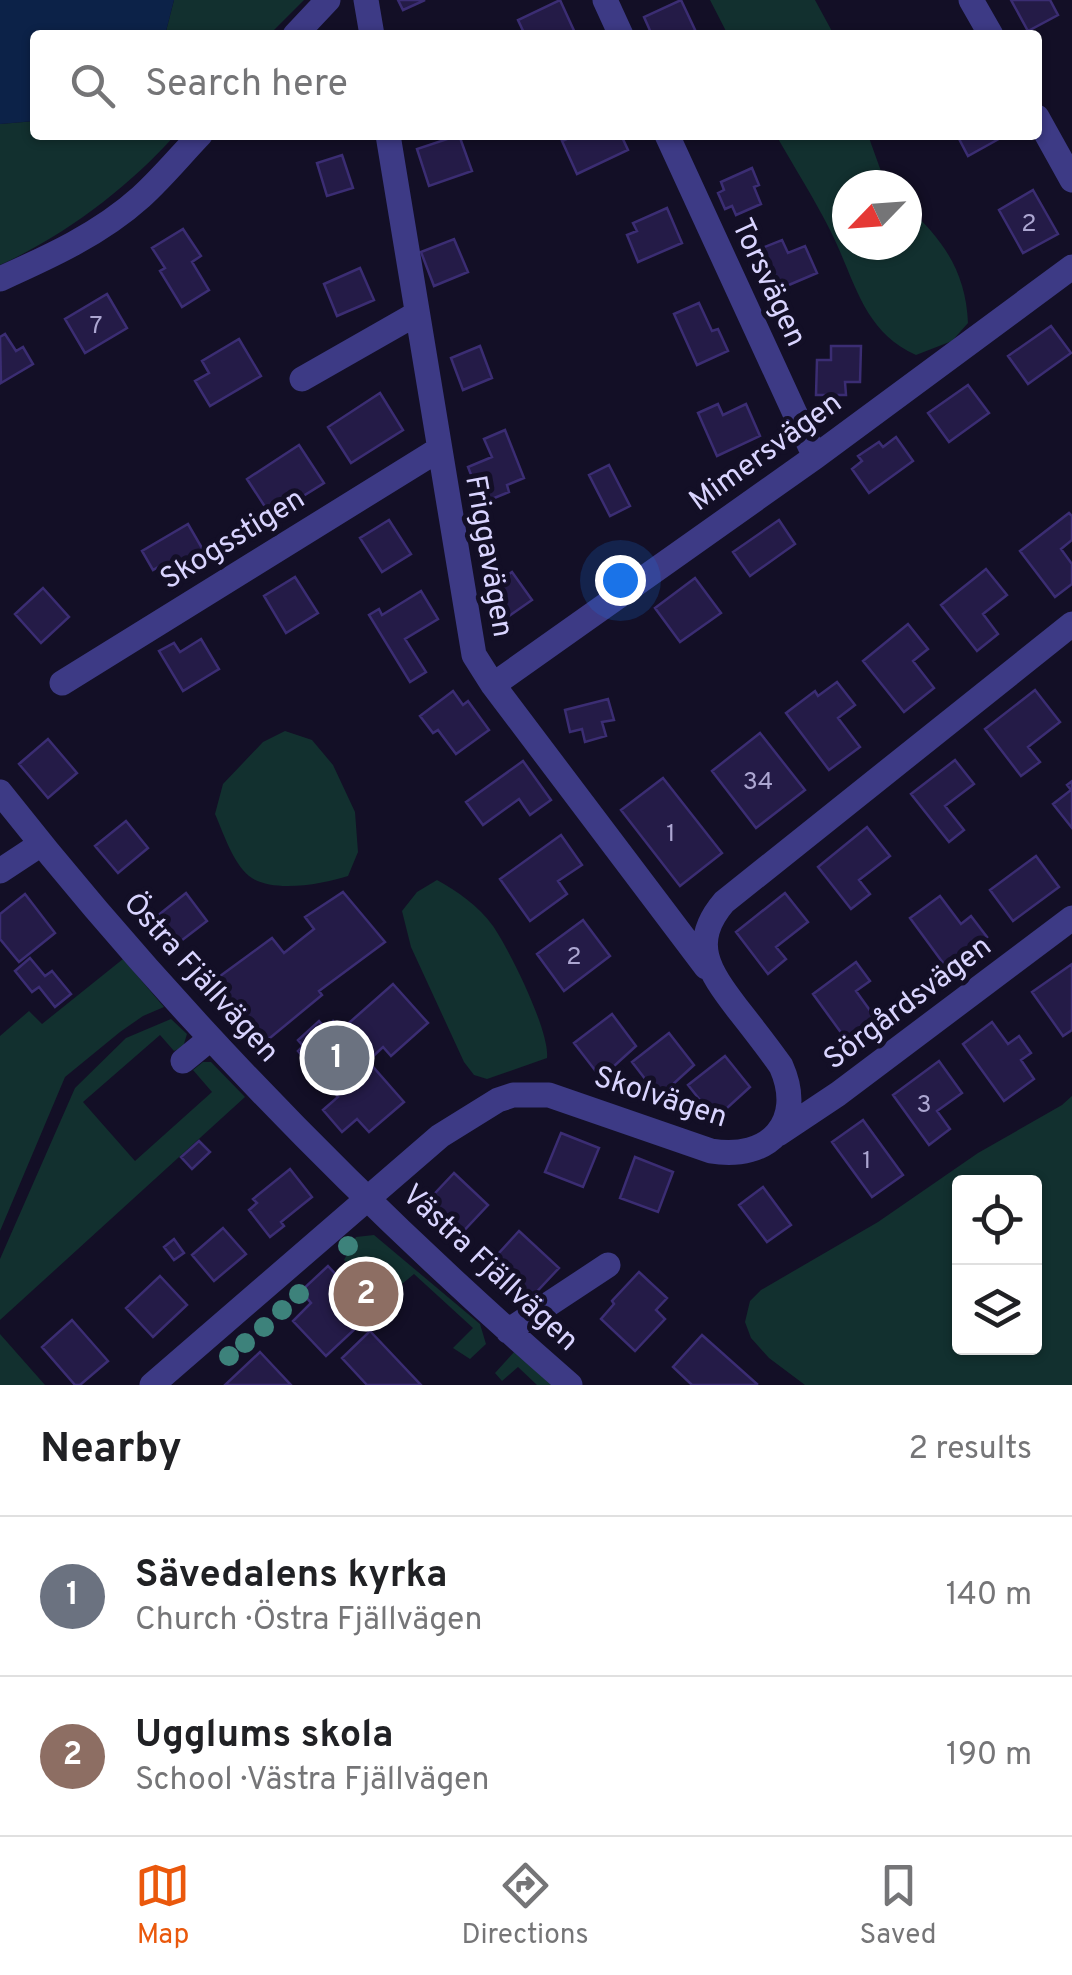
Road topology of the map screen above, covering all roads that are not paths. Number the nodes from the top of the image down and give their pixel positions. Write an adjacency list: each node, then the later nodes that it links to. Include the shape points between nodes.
1 (328, 0): 5 (street)
2 (366, 0): 6 (street)
3 (604, 0): 7 (street)
4 (971, 0): 8 (street)
5 (300, 30)
6 (371, 30)
7 (619, 30)
8 (988, 30)
9 (1042, 126): 13 (street)
10 (195, 140): 15 (street, via 140,198 98,229)
11 (389, 140): 16 (street, Friggavägen)
12 (669, 140): 19 (street, Torsvägen)
13 (1072, 180)
14 (1072, 267): 19 (street, Mimersvägen)
15 (0, 279)
16 (416, 314): 17 (street); 18 (street, Friggavägen)
17 (302, 380)
18 (438, 450): 21 (street, Skogsstigen); 22 (street, Friggavägen, via 474,655)
19 (815, 456): 22 (street, Mimersvägen)
20 (1072, 624): 27 (street, via 724,902 706,931)
21 (62, 682)
22 (492, 685): 27 (street, Friggavägen)
23 (0, 792): 24 (street, Östra Fjällvägen)
24 (41, 844): 25 (street); 28 (street, Östra Fjällvägen)
25 (0, 870)
26 (1072, 918): 30 (street, Sörgårdsvägen)
27 (712, 975): 30 (street, via 782,1066 790,1107)
28 (210, 1039): 29 (street); 31 (street, Östra Fjällvägen)
29 (183, 1062)
30 (778, 1134): 31 (street, Skolvägen, via 728,1154 567,1099 513,1096 480,1108)
31 (367, 1196): 33 (street, Västra Fjällvägen); 34 (street, Skolvägen)
32 (608, 1265): 33 (street)
33 (508, 1331): 35 (street, Västra Fjällvägen)
34 (152, 1385)
35 (570, 1385)

